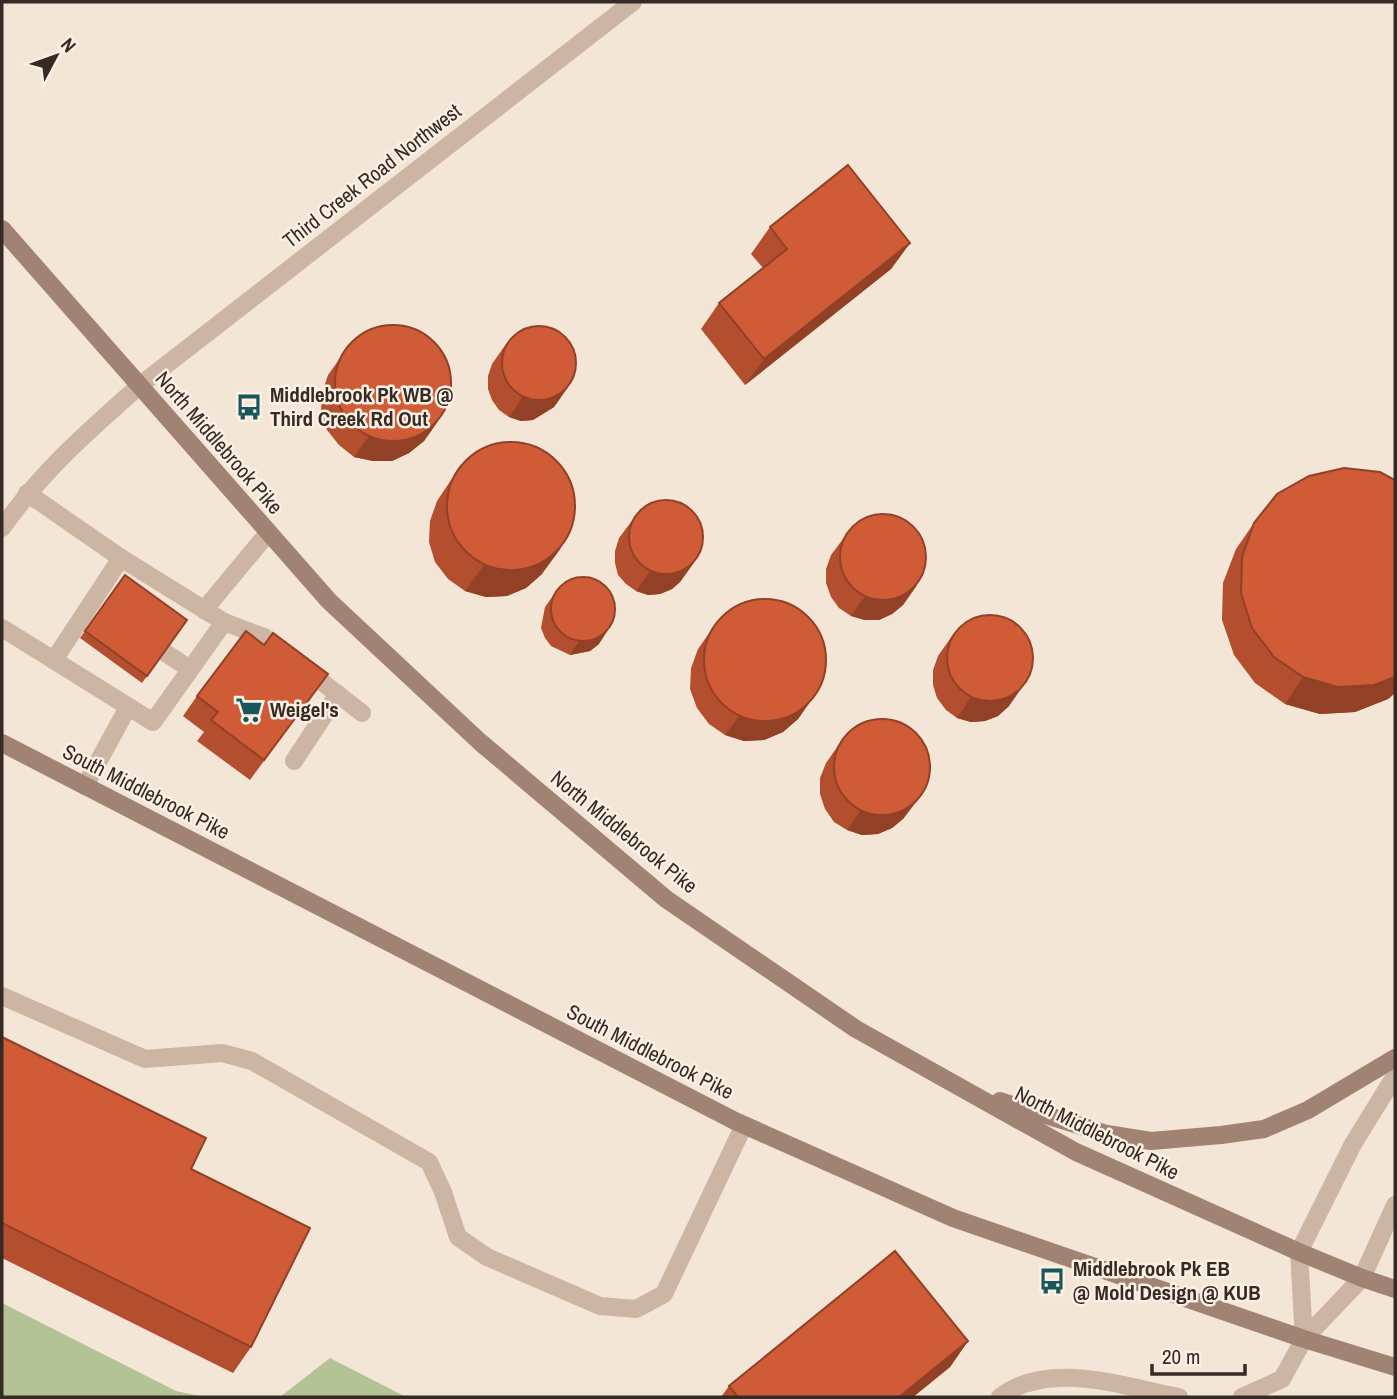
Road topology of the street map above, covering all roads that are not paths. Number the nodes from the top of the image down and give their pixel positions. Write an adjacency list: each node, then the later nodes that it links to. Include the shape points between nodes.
1 (633, 2): 3 (street, Third Creek Road Northwest)
2 (2, 229): 3 (main road, North Middlebrook Pike)
3 (139, 386): 4 (street, Third Creek Road Northwest, via 68,448); 6 (main road, North Middlebrook Pike)
4 (27, 493): 5 (street, Third Creek Road Northwest); 7 (street)
5 (2, 528)
6 (268, 533): 8 (street); 23 (main road, North Middlebrook Pike, via 328,601 480,742 666,899 856,1029)
7 (121, 558): 8 (street); 12 (street, via 96,607)
8 (204, 610): 9 (street)
9 (223, 622): 13 (street); 14 (street, via 264,637)
10 (2, 628): 12 (street)
11 (164, 652): 13 (street)
12 (54, 660): 15 (street)
13 (190, 669): 15 (street, via 153,722)
14 (338, 694): 16 (street); 18 (street)
15 (128, 707): 19 (street)
16 (362, 713)
17 (2, 743): 19 (main road, South Middlebrook Pike)
18 (294, 761)
19 (85, 786): 24 (main road, South Middlebrook Pike)
20 (2, 996): 24 (street, via 145,1059 222,1053 252,1061 429,1161 458,1237 487,1257 600,1306 635,1309 664,1294)
21 (1395, 1058): 23 (main road, via 1308,1110 1264,1129 1183,1140 1151,1141 1107,1134)
22 (1395, 1076): 26 (street, via 1353,1144)
23 (965, 1090): 26 (main road, North Middlebrook Pike, via 1076,1152)
24 (744, 1125): 29 (main road, South Middlebrook Pike, via 953,1218)
25 (1395, 1205): 27 (street)
26 (1299, 1252): 27 (main road, North Middlebrook Pike); 29 (street)
27 (1363, 1278): 28 (main road, North Middlebrook Pike); 29 (street)
28 (1395, 1289)
29 (1304, 1339): 30 (main road, South Middlebrook Pike); 31 (street)
30 (1395, 1367)
31 (1282, 1379): 34 (street); 35 (street)
32 (1000, 1397): 33 (street, via 1027,1383 1070,1378)
33 (1180, 1397)
34 (1242, 1397)
35 (1287, 1397)

